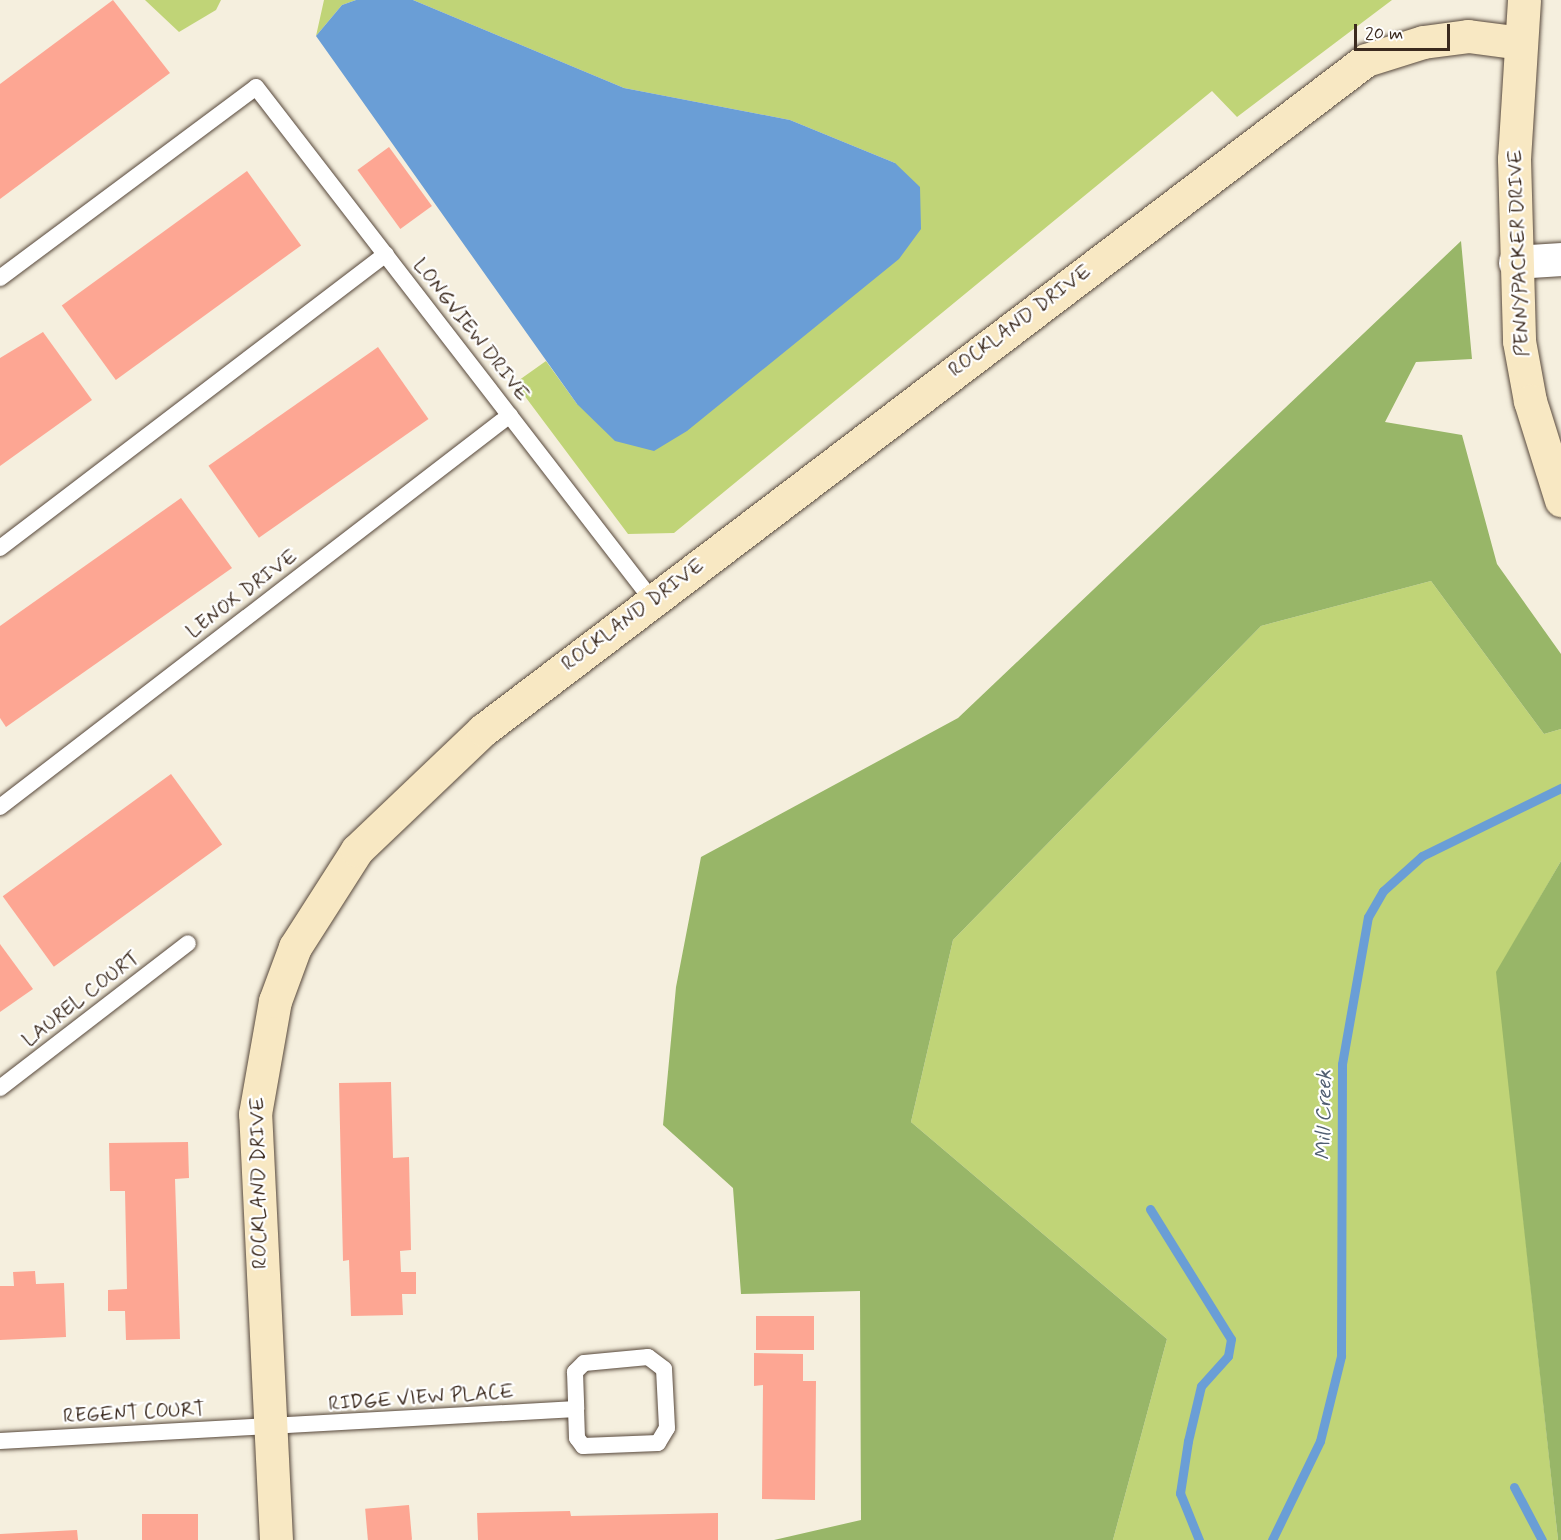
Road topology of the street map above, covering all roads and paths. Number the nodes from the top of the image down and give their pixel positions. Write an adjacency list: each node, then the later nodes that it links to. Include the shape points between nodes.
1 (1524, 0): 2 (street, PENNYPACKER DRIVE)
2 (1521, 43): 5 (street, PENNYPACKER DRIVE, via 1514,159); 10 (street, ROCKLAND DRIVE, via 1468,36 1423,42 1366,60)
3 (386, 254): 6 (lane, LONGVIEW DRIVE, via 256,87); 7 (lane, LONGVIEW DRIVE); 9 (lane)
4 (1561, 259): 5 (street)
5 (1515, 262): 8 (street, PENNYPACKER DRIVE, via 1530,401)
6 (0, 278)
7 (510, 416): 10 (lane, LONGVIEW DRIVE); 11 (lane, LENOX DRIVE)
8 (1561, 500)
9 (0, 548)
10 (652, 600): 15 (street, ROCKLAND DRIVE, via 474,738 395,809 357,850 295,947 275,1001 255,1114)
11 (0, 807)
12 (188, 943): 13 (lane, LAUREL COURT)
13 (0, 1088)
14 (576, 1409): 14 (lane, via 577,1438 583,1446 658,1443 668,1428 664,1369 648,1357 584,1363 575,1372); 15 (lane, RIDGE VIEW PLACE)
15 (269, 1428): 16 (lane, REGENT COURT); 17 (street, ROCKLAND DRIVE)
16 (0, 1441)
17 (276, 1540)

